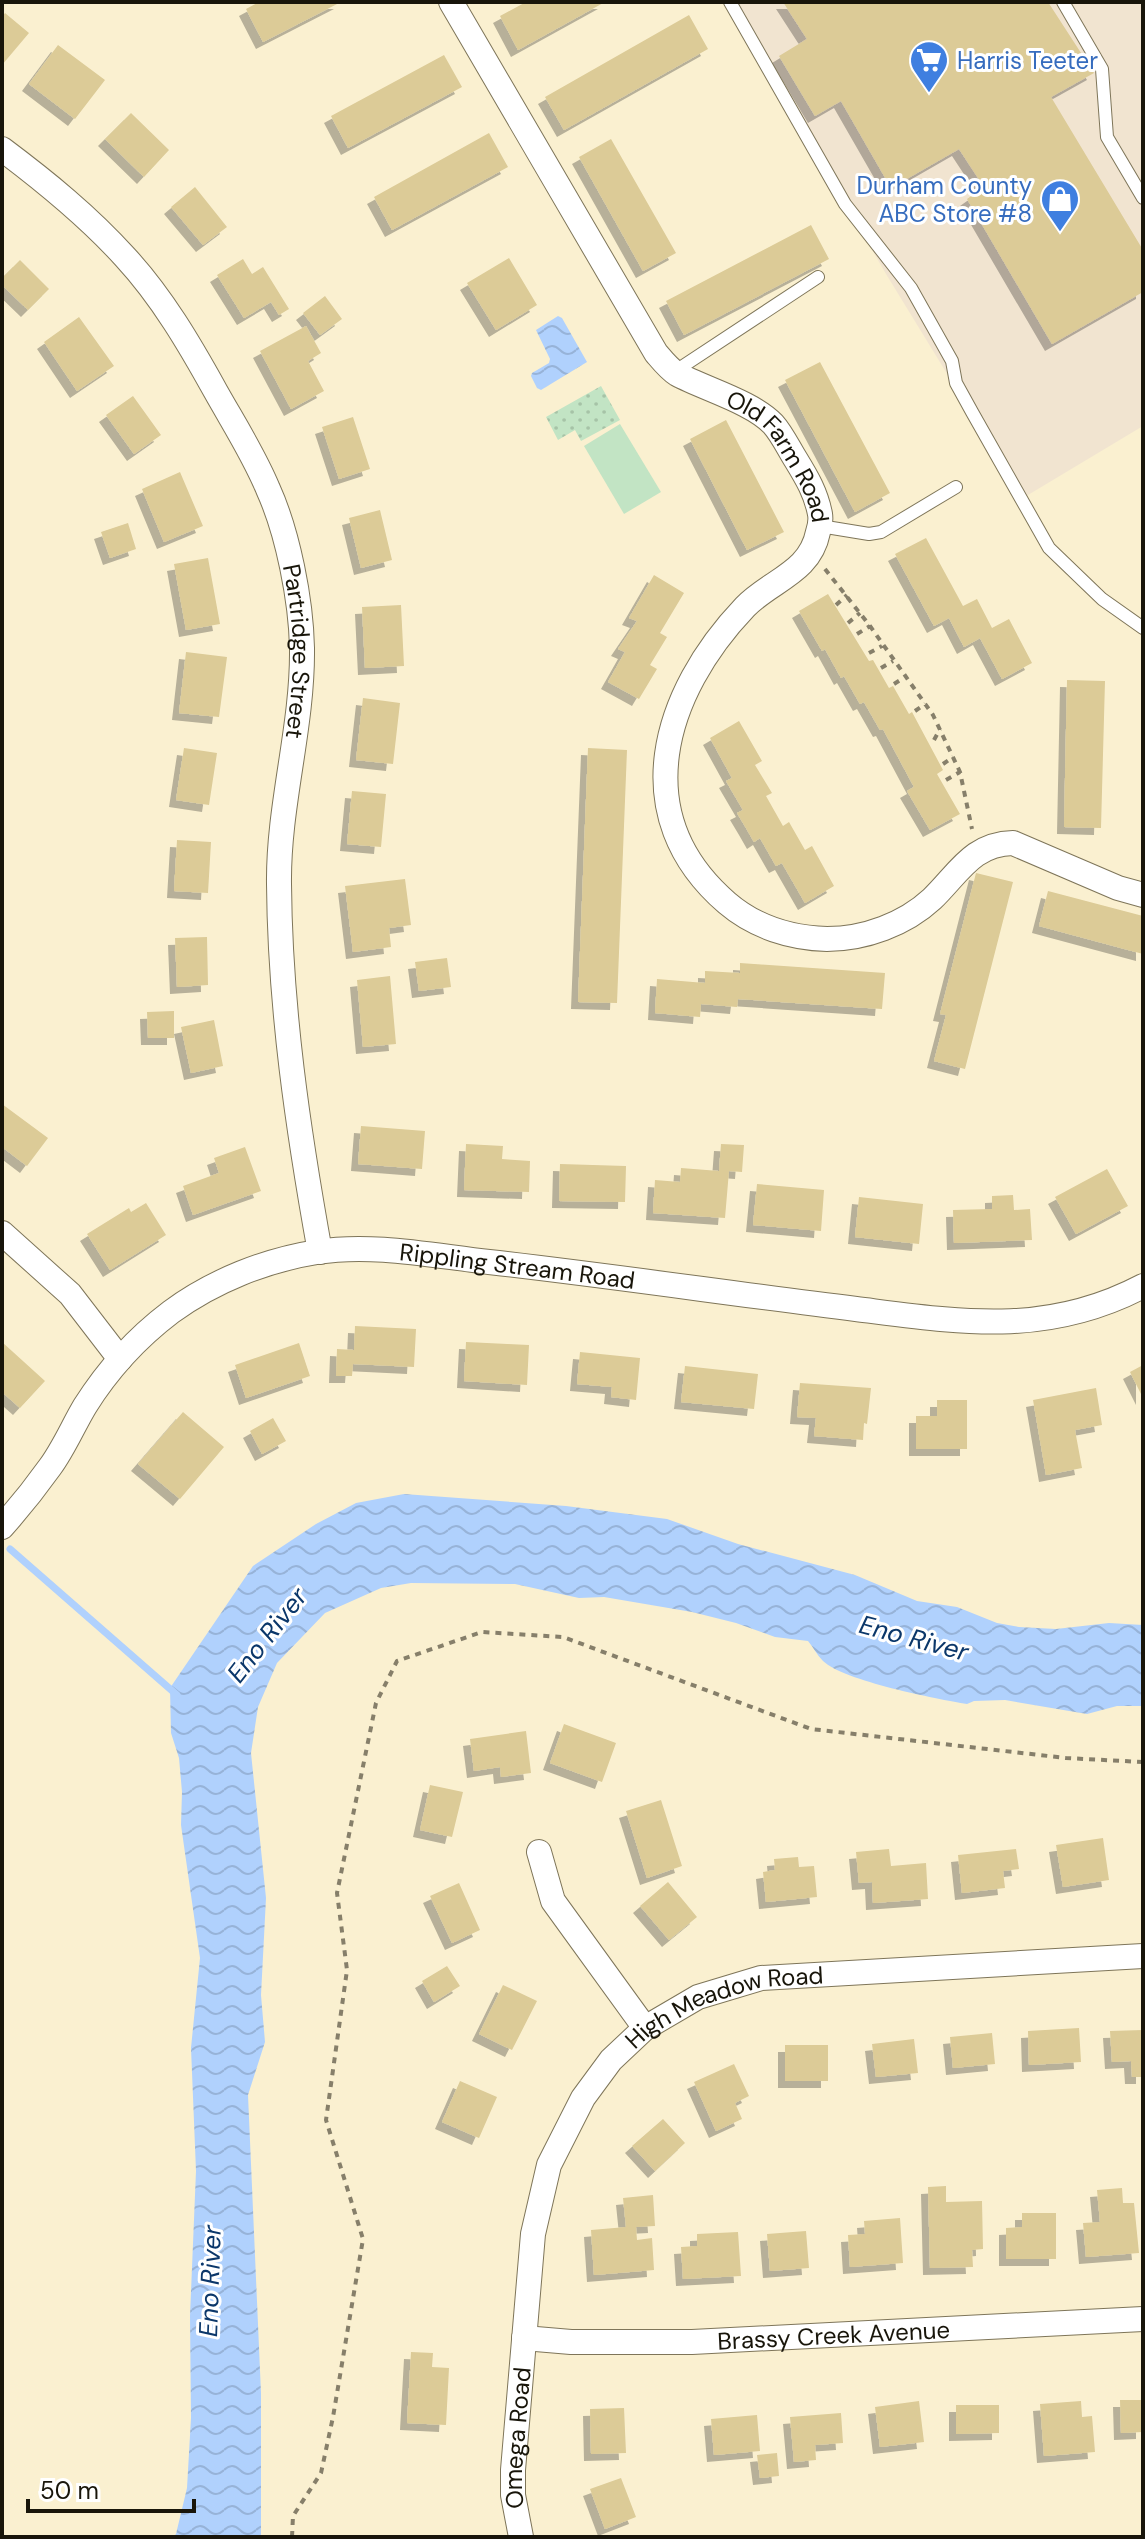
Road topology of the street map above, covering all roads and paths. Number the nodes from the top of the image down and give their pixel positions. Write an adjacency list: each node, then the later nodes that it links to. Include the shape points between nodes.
1 (451, 2): 7 (street, Old Farm Road, via 656,353)
2 (730, 2): 16 (lane, via 845,204 911,288 952,361 961,393 1049,548 1102,599)
3 (1063, 2): 5 (lane, via 1102,69 1107,137)
4 (2, 149): 35 (street, Partridge Street, via 74,205 165,305 248,449 279,517 302,649 280,847 284,976 292,1085)
5 (1143, 198)
6 (818, 277): 7 (lane)
7 (674, 372): 9 (street, Old Farm Road, via 745,405 772,424 814,488)
8 (956, 487): 9 (lane, via 881,532)
9 (820, 526): 10 (street, Old Farm Road)
10 (810, 555): 11 (path); 32 (street, Old Farm Road, via 748,604 713,644 674,720 665,769 667,796 673,826 694,871 732,908 755,922 802,937 830,939 861,936 904,919 930,901)
11 (847, 595): 12 (path); 13 (path)
12 (836, 605)
13 (860, 613): 14 (path); 15 (path)
14 (848, 623)
15 (870, 626): 17 (path); 18 (path)
16 (1143, 628)
17 (857, 634)
18 (882, 646): 19 (path); 20 (path)
19 (869, 653)
20 (893, 661): 21 (path); 22 (path)
21 (881, 668)
22 (905, 677): 23 (path); 24 (path)
23 (894, 684)
24 (925, 704): 25 (path); 26 (path)
25 (915, 711)
26 (940, 729): 27 (path); 28 (path)
27 (934, 740)
28 (953, 757): 29 (path); 30 (path)
29 (943, 764)
30 (960, 772): 31 (path); 32 (path)
31 (946, 780)
32 (979, 851): 33 (street, via 1013,843)
33 (1143, 895)
34 (2, 1233): 37 (street, via 70,1294)
35 (320, 1252): 36 (street, Rippling Stream Road, via 400,1253 999,1323 1064,1315); 37 (street, Rippling Stream Road, via 256,1268 196,1295)
36 (1143, 1286)
37 (120, 1359): 38 (street, Rippling Stream Road, via 51,1465)
38 (2, 1527)
39 (539, 1852): 41 (street, via 553,1901)
40 (1143, 1956): 41 (street, High Meadow Road, via 761,1978 698,1997)
41 (645, 2028): 43 (street, High Meadow Road, via 603,2070 549,2165 533,2234)
42 (1143, 2319): 43 (street, Brassy Creek Avenue, via 692,2342)
43 (524, 2338): 44 (street, Omega Road, via 513,2470)
44 (521, 2537)

